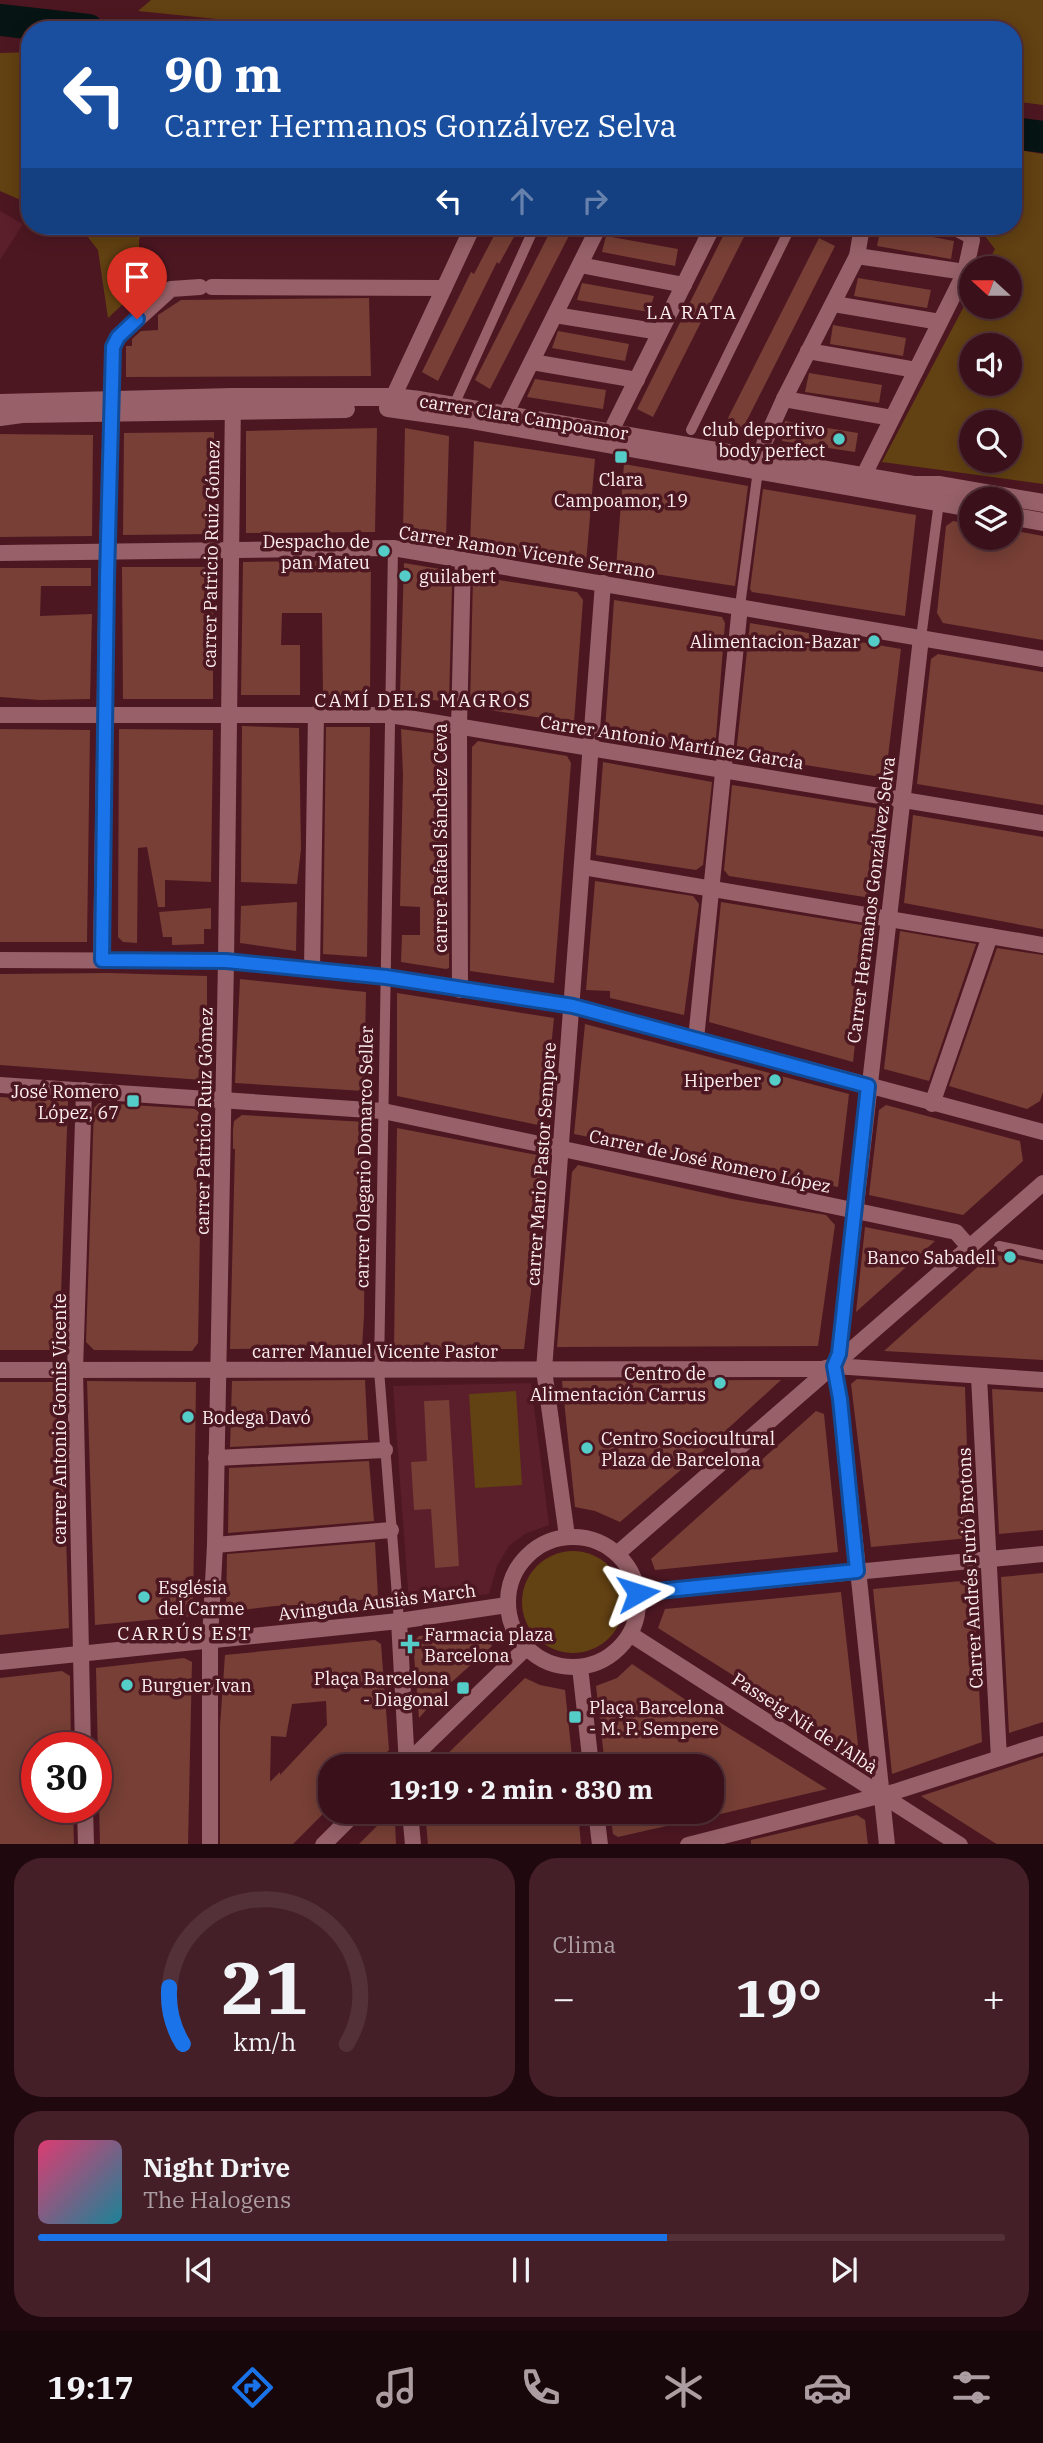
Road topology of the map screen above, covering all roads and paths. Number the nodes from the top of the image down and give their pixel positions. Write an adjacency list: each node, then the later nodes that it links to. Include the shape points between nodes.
1 (469, 235): 15 (street)
2 (531, 235): 27 (street)
3 (595, 235): 11 (street)
4 (708, 235): 14 (street)
5 (787, 235): 32 (street)
6 (860, 235): 9 (street)
7 (963, 235): 8 (street)
8 (972, 240): 10 (street)
9 (857, 256): 12 (street); 16 (street)
10 (968, 256)
11 (580, 265): 14 (street); 17 (street)
12 (959, 271)
13 (959, 284): 18 (street)
14 (684, 285): 19 (street)
15 (444, 288): 25 (street); 28 (street, via 171,289 118,337 113,347)
16 (834, 304): 18 (street); 20 (street)
17 (555, 315): 19 (street); 21 (street)
18 (940, 323): 22 (street)
19 (660, 332): 23 (street)
20 (808, 351): 22 (street); 24 (street)
21 (532, 362): 23 (street); 31 (street)
22 (916, 370): 30 (street)
23 (637, 380): 33 (street)
24 (784, 399): 30 (street); 34 (street)
25 (390, 403): 26 (street, carrer Clara Campoamor); 27 (street, carrer Clara Campoamor); 31 (street, carrer Clara Campoamor)
26 (233, 404): 28 (street, carrer Clara Campoamor); 42 (street, carrer Patricio Ruiz Gómez)
27 (454, 405): 31 (street, carrer Clara Campoamor)
28 (111, 406): 29 (street, carrer Clara Campoamor); 43 (street)
29 (1, 412)
30 (892, 418): 35 (street)
31 (505, 420): 33 (street, carrer Clara Campoamor)
32 (691, 430)
33 (609, 438): 34 (street, carrer Clara Campoamor)
34 (759, 463): 35 (street, carrer Clara Campoamor); 47 (street)
35 (861, 481): 36 (street, carrer Clara Campoamor); 37 (street, carrer Clara Campoamor, via 940,485)
36 (939, 502): 38 (street, carrer Clara Campoamor); 48 (street, Carrer Hermanos Gonzálvez Selva)
37 (1043, 503)
38 (959, 506)
39 (1022, 518): 40 (street)
40 (1043, 522)
41 (393, 548): 42 (street, Carrer Ramon Vicente Serrano); 45 (street, Carrer Ramon Vicente Serrano); 54 (street, carrer Olegario Domarco Seller)
42 (231, 549): 43 (street, Carrer Ramon Vicente Serrano); 51 (street, carrer Patricio Ruiz Gómez)
43 (107, 551): 44 (street, Carrer Ramon Vicente Serrano); 50 (street)
44 (0, 553)
45 (463, 560): 46 (street, Carrer Ramon Vicente Serrano); 55 (street, carrer Rafael Sánchez Ceva)
46 (603, 583): 47 (street, Carrer Ramon Vicente Serrano); 56 (street, carrer Mario Pastor Sempere)
47 (740, 606): 48 (street, Carrer Ramon Vicente Serrano); 57 (street)
48 (921, 638): 49 (street, Carrer Ramon Vicente Serrano); 58 (street, Carrer Hermanos Gonzálvez Selva)
49 (1043, 659)
50 (105, 713): 51 (street, Carrer Antonio Martínez García); 52 (street, Carrer Antonio Martínez García); 66 (street)
51 (228, 714): 53 (street, Carrer Antonio Martínez García); 67 (street, carrer Patricio Ruiz Gómez)
52 (0, 715)
53 (316, 715): 54 (street, Carrer Antonio Martínez García); 68 (street)
54 (390, 715): 55 (street, Carrer Antonio Martínez García); 69 (street, carrer Olegario Domarco Seller)
55 (459, 726): 56 (street, Carrer Antonio Martínez García); 70 (street, carrer Rafael Sánchez Ceva)
56 (591, 749): 57 (street, Carrer Antonio Martínez García); 60 (street, carrer Mario Pastor Sempere)
57 (723, 770): 58 (street, Carrer Antonio Martínez García); 61 (street)
58 (901, 799): 59 (street, Carrer Antonio Martínez García); 62 (street, Carrer Hermanos Gonzálvez Selva)
59 (1043, 823)
60 (583, 867): 61 (street); 71 (street, carrer Mario Pastor Sempere)
61 (710, 889): 62 (street); 72 (street)
62 (888, 918): 63 (street); 74 (street, Carrer Hermanos Gonzálvez Selva)
63 (990, 936): 64 (street); 77 (street)
64 (1043, 945)
65 (0, 960): 66 (street)
66 (102, 960): 67 (street)
67 (226, 961): 68 (street); 76 (street, carrer Patricio Ruiz Gómez)
68 (312, 969): 69 (street)
69 (386, 977): 70 (street); 78 (street, carrer Olegario Domarco Seller)
70 (460, 990): 71 (street)
71 (573, 1006): 72 (street); 80 (street, carrer Mario Pastor Sempere)
72 (696, 1039): 74 (street)
73 (0, 1085): 75 (street, Carrer de José Romero López)
74 (868, 1086): 77 (street); 82 (street, Carrer Hermanos Gonzálvez Selva)
75 (84, 1090): 76 (street, Carrer de José Romero López); 88 (street, carrer Antonio Gomis Vicente)
76 (223, 1101): 78 (street, Carrer de José Romero López); 91 (street, carrer Patricio Ruiz Gómez)
77 (932, 1104): 79 (street)
78 (383, 1111): 80 (street, Carrer de José Romero López); 89 (street, carrer Olegario Domarco Seller)
79 (1043, 1132)
80 (559, 1149): 82 (street, Carrer de José Romero López); 90 (street, carrer Mario Pastor Sempere)
81 (1043, 1183): 84 (street)
82 (854, 1211): 84 (street, Carrer de José Romero López, via 956,1232); 86 (street, Carrer Hermanos Gonzálvez Selva)
83 (999, 1246): 85 (street)
84 (969, 1247): 86 (street)
85 (1043, 1255)
86 (834, 1366): 90 (street, carrer Manuel Vicente Pastor); 92 (street, carrer Manuel Vicente Pastor); 99 (street); 102 (street, Carrer Hermanos Gonzálvez Selva)
87 (0, 1370): 88 (street, carrer Manuel Vicente Pastor)
88 (75, 1370): 91 (street, carrer Manuel Vicente Pastor); 109 (street, carrer Antonio Gomis Vicente)
89 (379, 1370): 90 (street, carrer Manuel Vicente Pastor); 91 (street, carrer Manuel Vicente Pastor); 94 (street, carrer Olegario Domarco Seller)
90 (544, 1370): 97 (street, carrer Mario Pastor Sempere)
91 (218, 1371): 95 (street, carrer Patricio Ruiz Gómez)
92 (979, 1377): 93 (street, carrer Manuel Vicente Pastor); 101 (street, Carrer Andrés Furió Brotons)
93 (1043, 1380)
94 (385, 1450): 95 (street); 96 (street, carrer Olegario Domarco Seller)
95 (216, 1458): 98 (street, carrer Patricio Ruiz Gómez)
96 (391, 1530): 98 (street); 105 (street, carrer Olegario Domarco Seller)
97 (567, 1536): 99 (street, via 587,1537); 104 (street, via 541,1544 523,1559 511,1579)
98 (215, 1545): 107 (street, carrer Patricio Ruiz Gómez)
99 (618, 1553): 103 (street, via 632,1572)
100 (1043, 1554): 101 (street)
101 (989, 1558): 102 (street); 117 (street, Carrer Andrés Furió Brotons)
102 (857, 1571): 103 (street); 118 (street, Carrer Hermanos Gonzálvez Selva)
103 (638, 1593): 106 (street)
104 (507, 1605): 105 (street, Avinguda Ausiàs March); 108 (street, via 512,1625)
105 (399, 1621): 107 (street, Avinguda Ausiàs March); 114 (street, carrer Olegario Domarco Seller)
106 (630, 1634): 111 (street, via 609,1656); 118 (street, Passeig Nit de l'Albà)
107 (210, 1639): 109 (street, Avinguda Ausiàs March); 124 (street, carrer Patricio Ruiz Gómez)
108 (526, 1648): 111 (street, via 553,1664); 115 (street)
109 (80, 1654): 110 (street, Avinguda Ausiàs March); 112 (street, carrer Antonio Gomis Vicente)
110 (0, 1662)
111 (580, 1667): 116 (street)
112 (82, 1732)
113 (1043, 1744): 117 (street)
114 (405, 1754)
115 (417, 1754)
116 (590, 1754)
117 (999, 1758): 118 (street)
118 (881, 1795): 128 (street); 129 (street, Carrer Hermanos Gonzálvez Selva); 130 (street, Passeig Nit de l'Albà)
119 (85, 1823): 123 (street)
120 (344, 1824): 125 (street)
121 (412, 1824): 126 (street)
122 (598, 1824): 127 (street)
123 (86, 1844)
124 (210, 1844)
125 (323, 1844)
126 (413, 1844)
127 (600, 1844)
128 (688, 1844)
129 (887, 1844)
130 (960, 1844)

